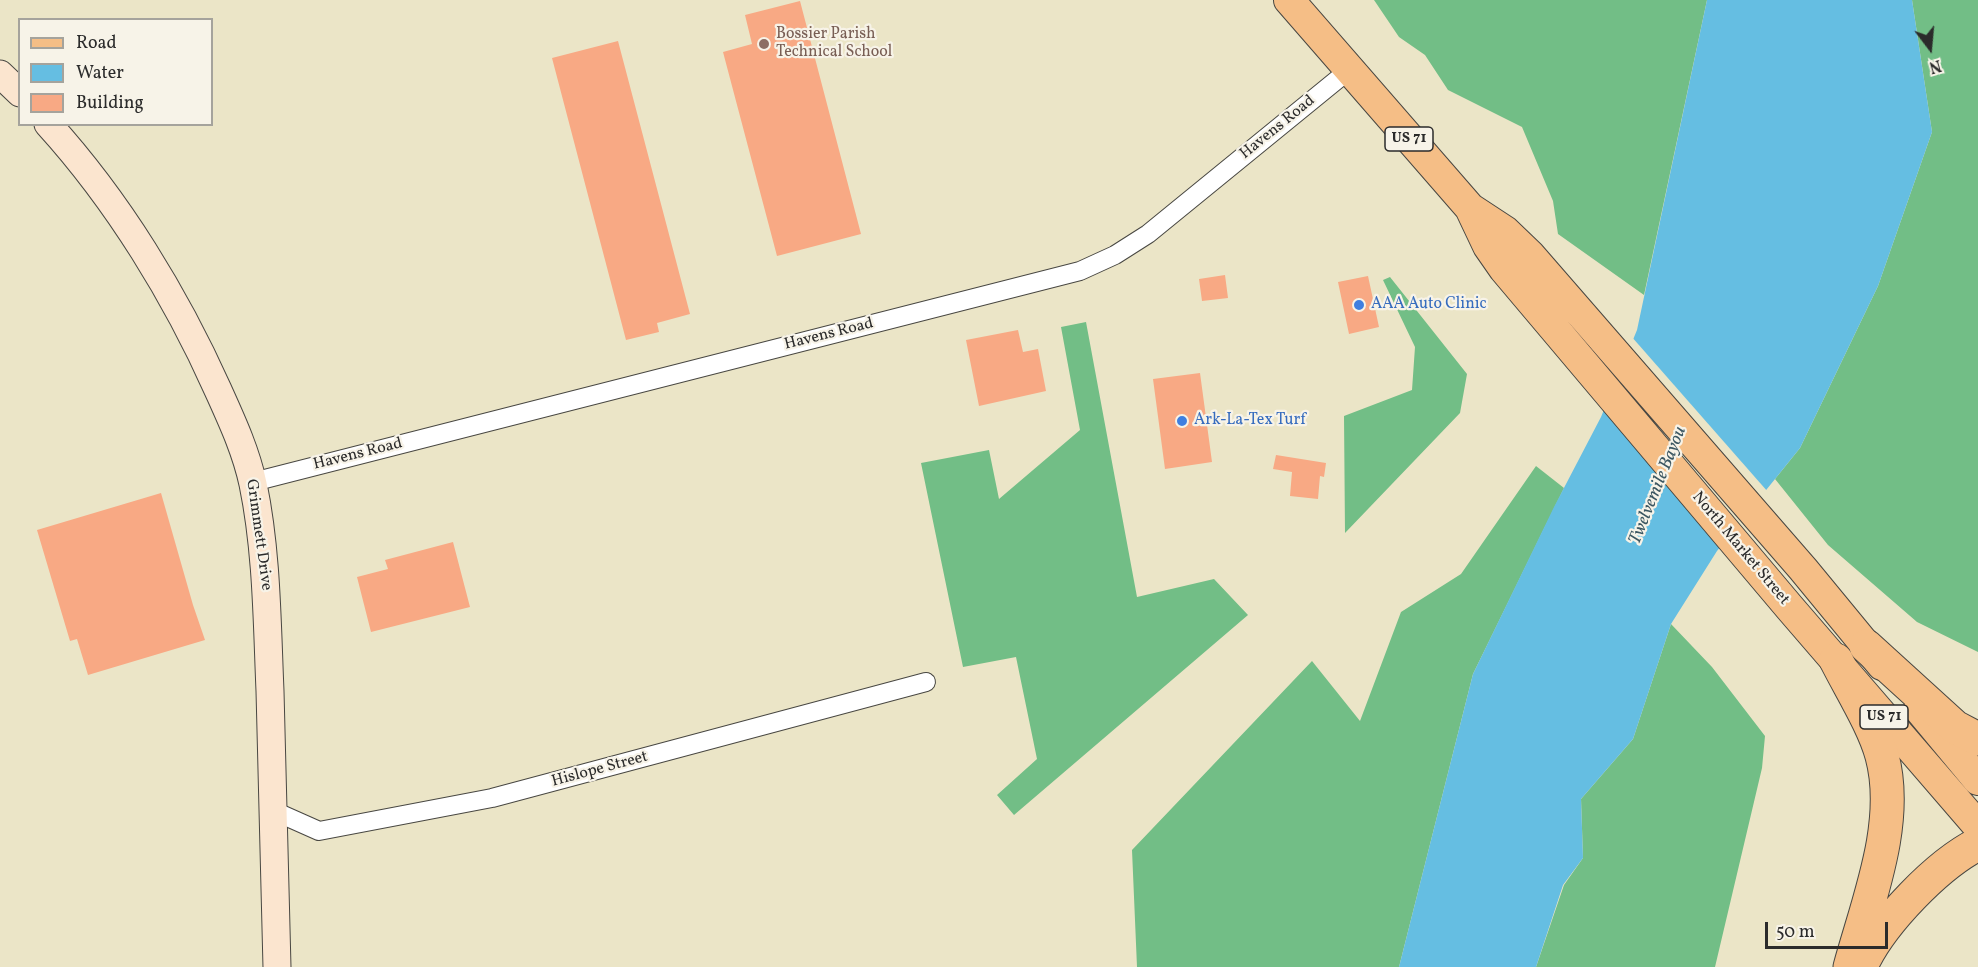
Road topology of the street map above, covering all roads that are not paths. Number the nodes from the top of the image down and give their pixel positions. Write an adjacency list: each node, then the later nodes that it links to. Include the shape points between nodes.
1 (1289, 0): 2 (main road, North Market Street / US 71)
2 (1349, 70): 6 (main road, North Market Street / US 71); 7 (street, Havens Road, via 1148,234 1080,271)
3 (0, 74): 4 (main road)
4 (18, 91)
5 (50, 126): 7 (main road, Grimmett Drive, via 112,204 185,320 234,424)
6 (1470, 208): 8 (main road, North Market Street / US 71, via 1505,231 1530,255); 9 (main road, North Market Street / US 71, via 1504,269)
7 (253, 482): 13 (main road, Grimmett Drive, via 265,569)
8 (1866, 645): 11 (highway, via 1954,727); 12 (main road, North Market Street / US 71)
9 (1836, 660): 14 (main road, North Market Street / US 71); 17 (highway, via 1882,755 1888,799 1881,854)
10 (926, 682): 13 (street, Hislope Street, via 492,798 319,831)
11 (1978, 740)
12 (1978, 780)
13 (274, 810): 16 (main road, Grimmett Drive)
14 (1978, 826)
15 (1978, 844): 18 (highway, via 1942,870 1895,914)
16 (277, 967)
17 (1850, 967)
18 (1861, 967)

